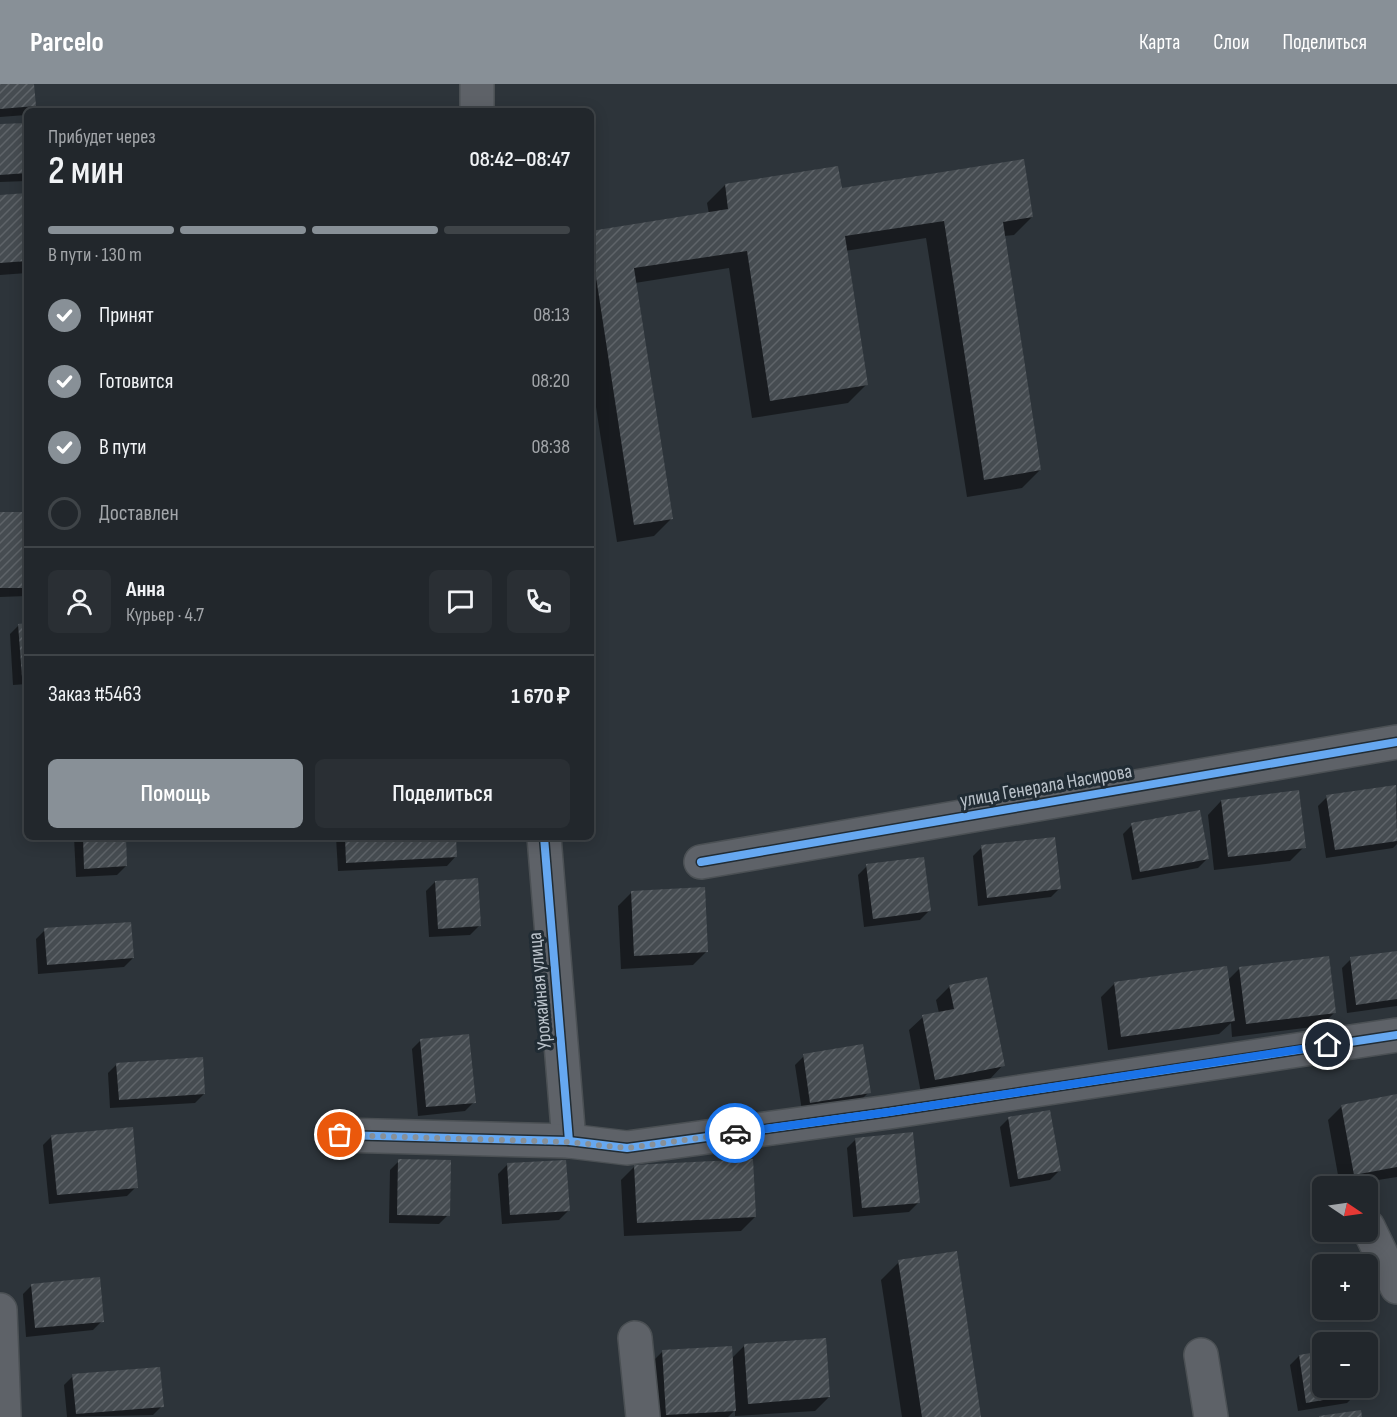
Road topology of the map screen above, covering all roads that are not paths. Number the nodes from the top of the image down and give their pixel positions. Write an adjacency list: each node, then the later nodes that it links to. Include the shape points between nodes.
1 (477, 84): 2 (street)
2 (477, 108)
3 (1397, 742): 5 (street, улица Генерала Насирова)
4 (544, 840): 8 (street, Урожайная улица)
5 (701, 862)
6 (1397, 1035): 8 (street, via 627,1148)
7 (340, 1135): 8 (street)
8 (568, 1142)
9 (1375, 1242): 10 (street)
10 (1397, 1287)
11 (0, 1310): 14 (street)
12 (635, 1338): 15 (street)
13 (1202, 1355): 16 (street)
14 (4, 1417)
15 (643, 1417)
16 (1212, 1417)

